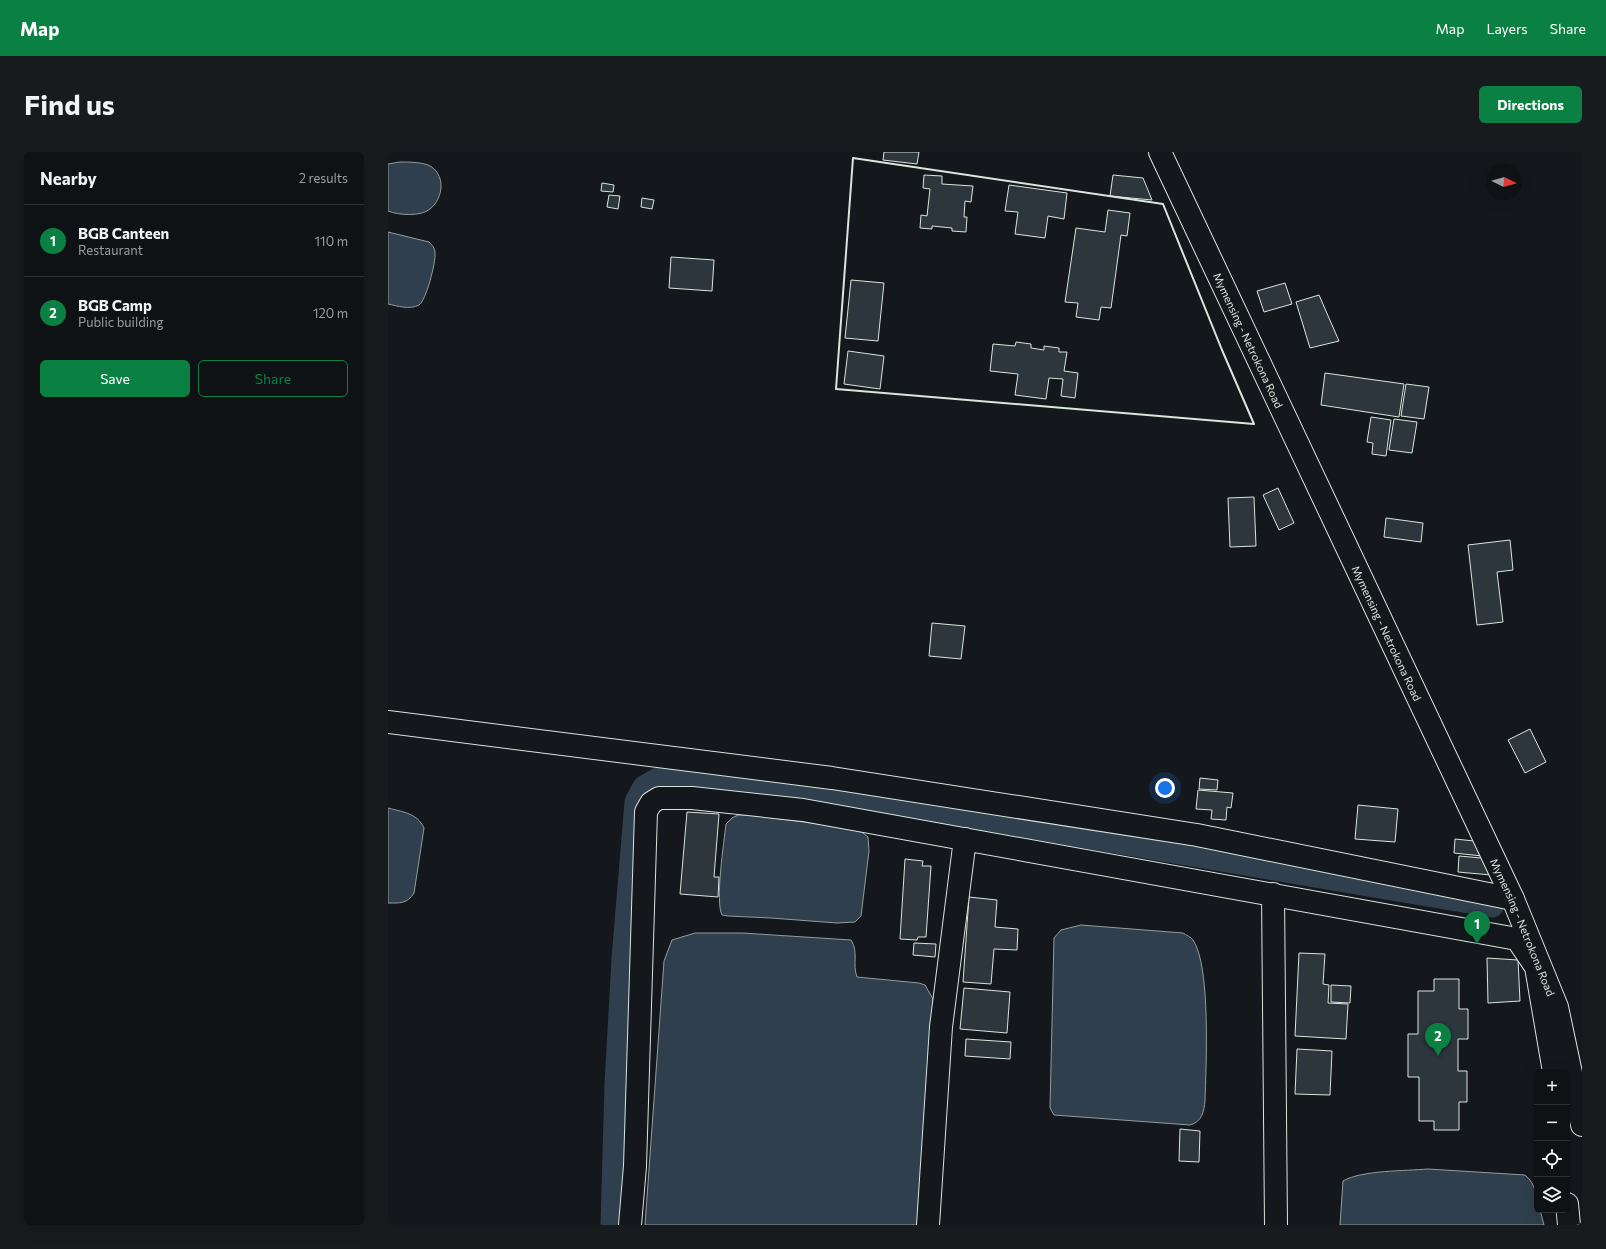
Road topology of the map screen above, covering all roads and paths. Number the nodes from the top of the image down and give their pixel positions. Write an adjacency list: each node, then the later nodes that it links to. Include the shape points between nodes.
1 (1160, 152): 5 (street, Mymensing - Netrokona Road)
2 (388, 722): 5 (street, via 644,753 902,789 1197,836)
3 (965, 839): 4 (street); 9 (street, via 804,810 692,798 660,798 651,803 646,812 635,1166); 10 (street, via 941,1027)
4 (1273, 894): 6 (street, via 1517,939 1536,968); 11 (street)
5 (1513, 899): 7 (street, Mymensing - Netrokona Road, via 1557,1007)
6 (1553, 1069)
7 (1582, 1125)
8 (1568, 1213): 12 (street)
9 (630, 1225)
10 (928, 1225)
11 (1276, 1225)
12 (1569, 1225)

